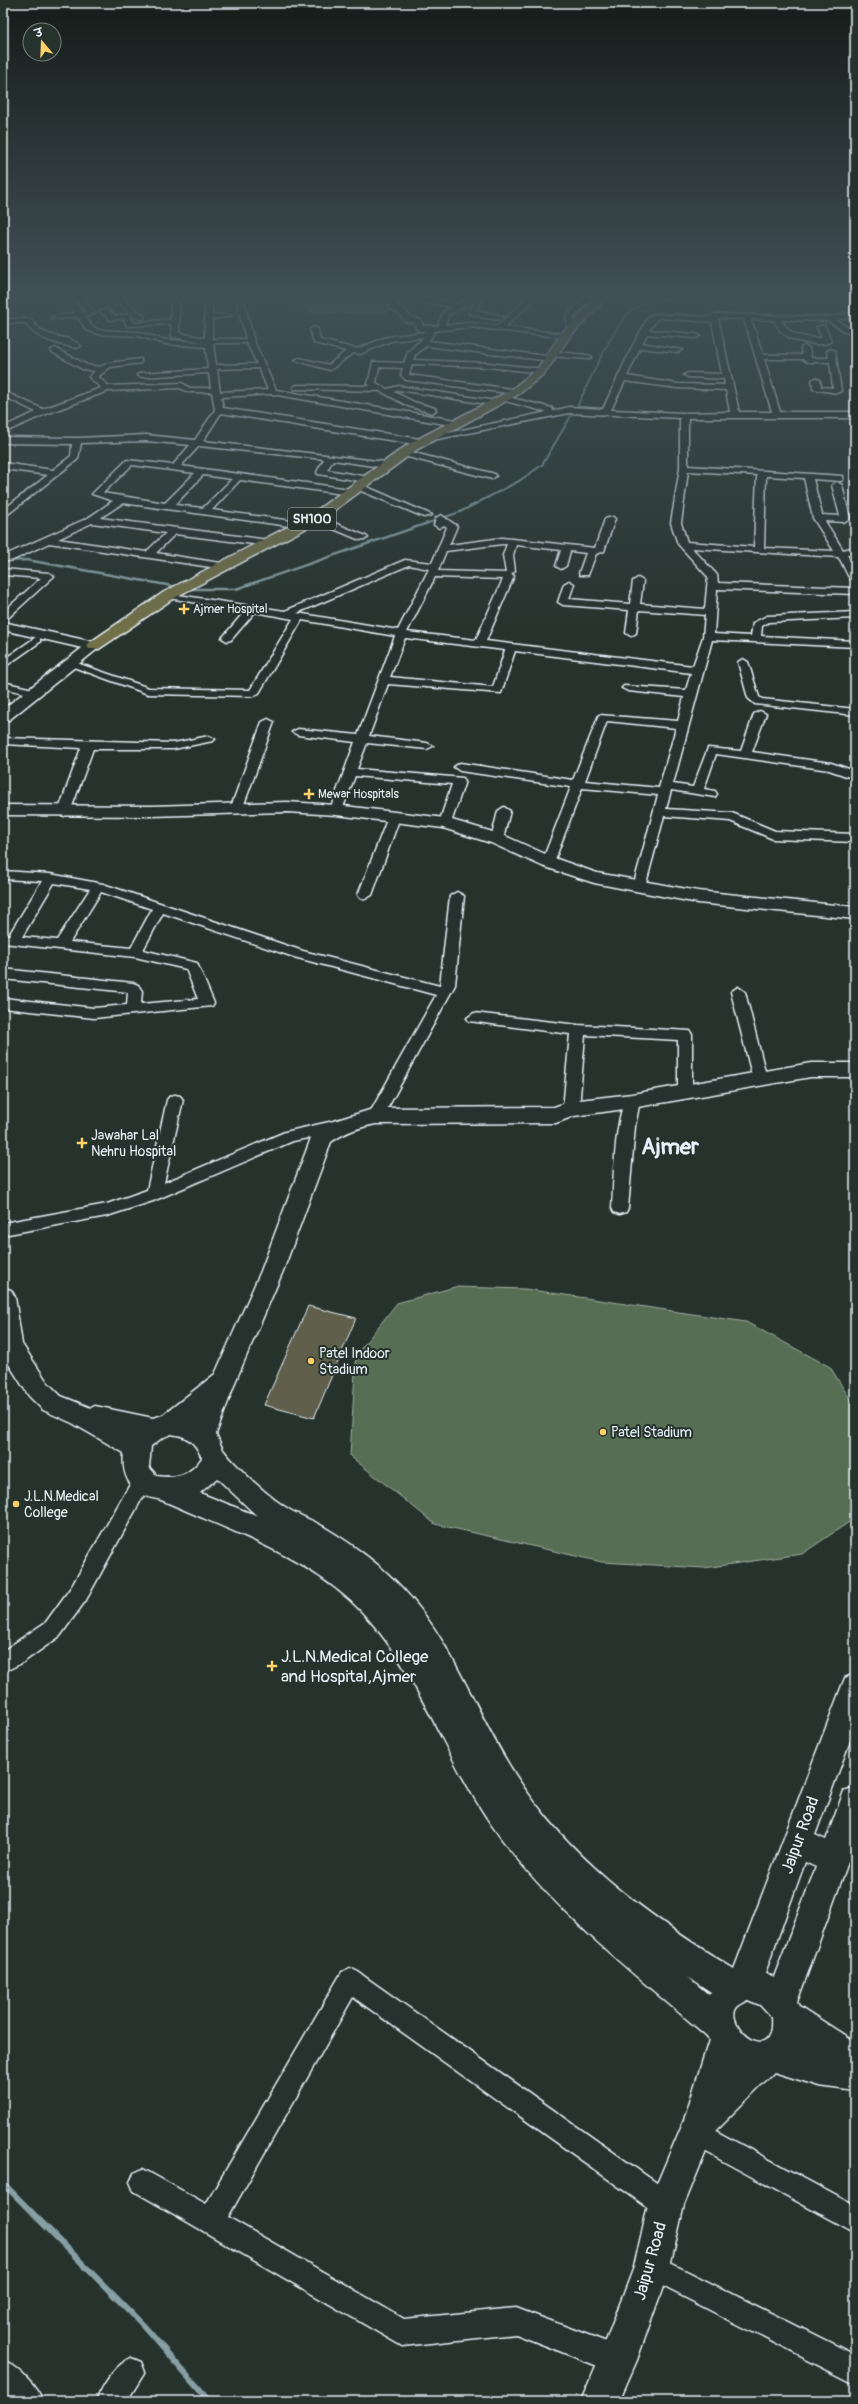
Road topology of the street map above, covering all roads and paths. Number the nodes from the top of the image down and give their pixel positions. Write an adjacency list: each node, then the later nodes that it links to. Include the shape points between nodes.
1 (29, 405): 17 (street)
2 (63, 405): 17 (street)
3 (218, 405): 15 (street)
4 (353, 405): 24 (street)
5 (416, 405): 14 (street)
6 (423, 405): 14 (street)
7 (489, 405): 24 (main road, SH100)
8 (531, 405): 16 (street)
9 (609, 405): 18 (street)
10 (733, 405): 19 (street)
11 (774, 405): 20 (street)
12 (824, 405): 22 (street)
13 (846, 405): 23 (street)
14 (420, 407): 24 (street)
15 (219, 410): 28 (street); 29 (street)
16 (552, 411): 18 (street); 29 (street)
17 (43, 412): 25 (street)
18 (606, 412): 21 (street)
19 (735, 414): 20 (street); 21 (street)
20 (777, 414): 22 (street)
21 (684, 416): 35 (street)
22 (829, 416): 23 (street)
23 (853, 416)
24 (460, 421): 29 (main road, SH100)
25 (3, 430)
26 (77, 441): 27 (street); 28 (street, via 146,438); 37 (street, via 74,457)
27 (3, 442)
28 (198, 442): 30 (street); 34 (street)
29 (416, 445): 31 (street); 32 (main road, SH100); 40 (street)
30 (330, 457): 32 (street); 43 (street, via 321,472)
31 (473, 461)
32 (386, 465): 43 (main road, SH100)
33 (3, 466): 37 (street)
34 (175, 468): 36 (street); 45 (street, via 130,462 93,494)
35 (684, 468): 38 (street); 61 (street, via 676,523)
36 (202, 471): 39 (street); 46 (street)
37 (54, 473): 48 (street)
38 (762, 473): 41 (street); 65 (street)
39 (239, 476): 43 (street); 47 (street)
40 (492, 476)
41 (808, 476): 42 (street); 44 (street)
42 (839, 485): 44 (street); 51 (street, via 845,519)
43 (357, 486): 49 (street); 50 (main road, SH100)
44 (812, 491): 51 (street)
45 (121, 500): 46 (street); 53 (street)
46 (168, 506): 47 (street)
47 (206, 511): 54 (street)
48 (3, 515)
49 (427, 515)
50 (315, 518): 54 (main road, SH100); 57 (street)
51 (818, 518): 68 (street)
52 (610, 519): 64 (street, via 599,551)
53 (91, 520): 56 (street); 58 (street)
54 (303, 525): 60 (main road, SH100)
55 (440, 525): 63 (street, via 441,518 452,526)
56 (174, 530): 60 (street); 67 (street)
57 (363, 538)
58 (46, 540): 67 (street); 69 (street)
59 (512, 543): 62 (street); 63 (street); 75 (street, via 508,555)
60 (268, 544): 71 (main road, SH100)
61 (683, 544): 65 (street, via 708,548); 80 (street, via 713,578)
62 (566, 548): 64 (street); 72 (street)
63 (443, 549): 73 (street)
64 (592, 550): 76 (street)
65 (759, 550): 68 (street)
66 (855, 550): 68 (street)
67 (149, 554): 71 (street)
68 (841, 554): 70 (street)
69 (3, 559)
70 (851, 562): 77 (street)
71 (224, 566): 81 (main road, SH100)
72 (560, 566)
73 (434, 570): 86 (street, via 408,562); 92 (street); 97 (street, via 509,576)
74 (3, 572): 88 (street, via 49,576)
75 (510, 572)
76 (584, 573)
77 (855, 579)
78 (638, 581): 83 (street)
79 (569, 584): 83 (street, via 562,602)
80 (712, 586): 82 (street); 85 (street)
81 (177, 591): 84 (street); 99 (main road, SH100)
82 (855, 591)
83 (635, 607): 85 (street); 91 (street)
84 (252, 609): 86 (street); 94 (street)
85 (709, 612): 93 (street)
86 (285, 615): 89 (street)
87 (855, 615): 95 (street, via 767,619 757,624)
88 (3, 617)
89 (299, 617): 92 (street); 102 (street, via 253,693 148,691)
90 (3, 626): 99 (street)
91 (631, 633)
92 (401, 634): 97 (street); 105 (street)
93 (708, 637): 95 (street); 104 (street)
94 (227, 638)
95 (756, 639): 98 (street)
96 (36, 640): 103 (street)
97 (480, 643): 100 (street)
98 (855, 644)
99 (94, 646): 102 (street)
100 (511, 647): 104 (street); 105 (street, via 497,691)
101 (743, 662): 110 (street, via 754,698 759,702)
102 (70, 664): 108 (street)
103 (3, 666)
104 (697, 670): 109 (street)
105 (384, 680): 117 (street)
106 (3, 685): 108 (street)
107 (628, 688): 109 (street)
108 (34, 692): 112 (street)
109 (690, 694): 114 (street)
110 (855, 712)
111 (760, 714): 121 (street)
112 (3, 717)
113 (268, 722): 129 (street)
114 (682, 724): 125 (street, via 602,717); 126 (street)
115 (298, 732): 117 (street)
116 (209, 739): 119 (street, via 174,746)
117 (362, 739): 120 (street); 123 (street)
118 (3, 741): 119 (street)
119 (88, 745): 133 (street)
120 (428, 746)
121 (746, 754): 124 (street, via 831,767); 127 (street, via 712,750)
122 (460, 767): 125 (street)
123 (350, 772): 131 (street); 136 (street, via 459,781)
124 (855, 775)
125 (578, 784): 126 (street); 139 (street)
126 (665, 789): 127 (street); 134 (street)
127 (697, 792): 128 (street)
128 (710, 794)
129 (237, 807): 131 (street); 133 (street)
130 (3, 810): 133 (street)
131 (336, 810): 135 (street)
132 (504, 811): 138 (street)
133 (64, 812)
134 (659, 812): 137 (street, via 732,817 773,836); 143 (street)
135 (394, 817): 136 (street); 144 (street)
136 (445, 823): 138 (street)
137 (855, 838)
138 (497, 839): 139 (street)
139 (548, 862): 143 (street, via 594,878)
140 (3, 875): 141 (street)
141 (50, 878): 142 (street); 148 (street)
142 (98, 887): 146 (street); 149 (street)
143 (639, 887): 147 (street, via 761,904)
144 (365, 895)
145 (457, 896): 153 (street, via 448,986)
146 (160, 906): 150 (street); 153 (street)
147 (855, 912)
148 (8, 940): 149 (street)
149 (61, 945): 150 (street)
150 (136, 953): 155 (street, via 192,966 207,1003)
151 (3, 974): 155 (street, via 133,988)
152 (738, 992): 161 (street)
153 (439, 1000): 166 (street)
154 (3, 1003): 155 (street, via 94,1013)
155 (134, 1010)
156 (474, 1018): 157 (street)
157 (578, 1030): 162 (street, via 685,1035); 165 (street)
158 (855, 1054): 159 (street)
159 (811, 1070): 160 (street); 161 (street)
160 (855, 1070)
161 (760, 1079): 162 (street)
162 (685, 1092): 164 (street)
163 (175, 1100): 168 (street)
164 (632, 1102): 165 (street); 169 (street, via 627,1126)
165 (571, 1109): 166 (street, via 556,1115)
166 (376, 1116): 167 (street, via 352,1120)
167 (338, 1126): 168 (street, via 290,1136); 172 (street, via 322,1138 272,1271)
168 (154, 1194): 170 (street, via 107,1210)
169 (620, 1208)
170 (3, 1229)
171 (3, 1307): 173 (street, via 10,1346 27,1373 52,1403)
172 (224, 1380): 174 (street); 175 (street)
173 (81, 1415): 174 (street); 176 (street)
174 (161, 1426): 175 (street, via 185,1424); 176 (street, via 142,1439)
175 (204, 1434): 177 (street)
176 (137, 1448): 178 (street, via 136,1471)
177 (215, 1459): 178 (street, via 196,1484 179,1489); 184 (street, via 270,1512 315,1536 386,1590 415,1624 438,1661 509,1792 536,1831 558,1855 644,1930 670,1948)
178 (153, 1485): 179 (street, via 53,1630); 186 (street, via 268,1532 340,1575 374,1604 394,1626 420,1668 483,1784 510,1825 545,1870 588,1912)
179 (3, 1662)
180 (855, 1688): 182 (street, Jaipur Road)
181 (855, 1802): 183 (street)
182 (797, 1843): 183 (street); 184 (street, Jaipur Road)
183 (834, 1858): 185 (street)
184 (739, 1985): 185 (street, via 758,1984 771,1991); 186 (street, via 724,1996 719,2010)
185 (784, 2009): 187 (street, via 788,2032 783,2045); 188 (street)
186 (723, 2032): 187 (street, via 736,2051 748,2058); 190 (street, Jaipur Road)
187 (768, 2058): 189 (street); 190 (street, Jaipur Road)
188 (855, 2062)
189 (855, 2074)
190 (699, 2127): 192 (street, Jaipur Road); 193 (street)
191 (143, 2182): 194 (street)
192 (666, 2205): 194 (street, via 350,1980); 195 (street, Jaipur Road)
193 (855, 2220)
194 (211, 2222): 196 (street, via 402,2333 516,2321)
195 (652, 2267): 196 (street, Jaipur Road); 197 (street)
196 (618, 2360): 202 (street, Jaipur Road)
197 (855, 2370)
198 (131, 2372): 201 (street)
199 (3, 2374): 200 (street)
200 (28, 2401)
201 (110, 2401)
202 (600, 2401)

